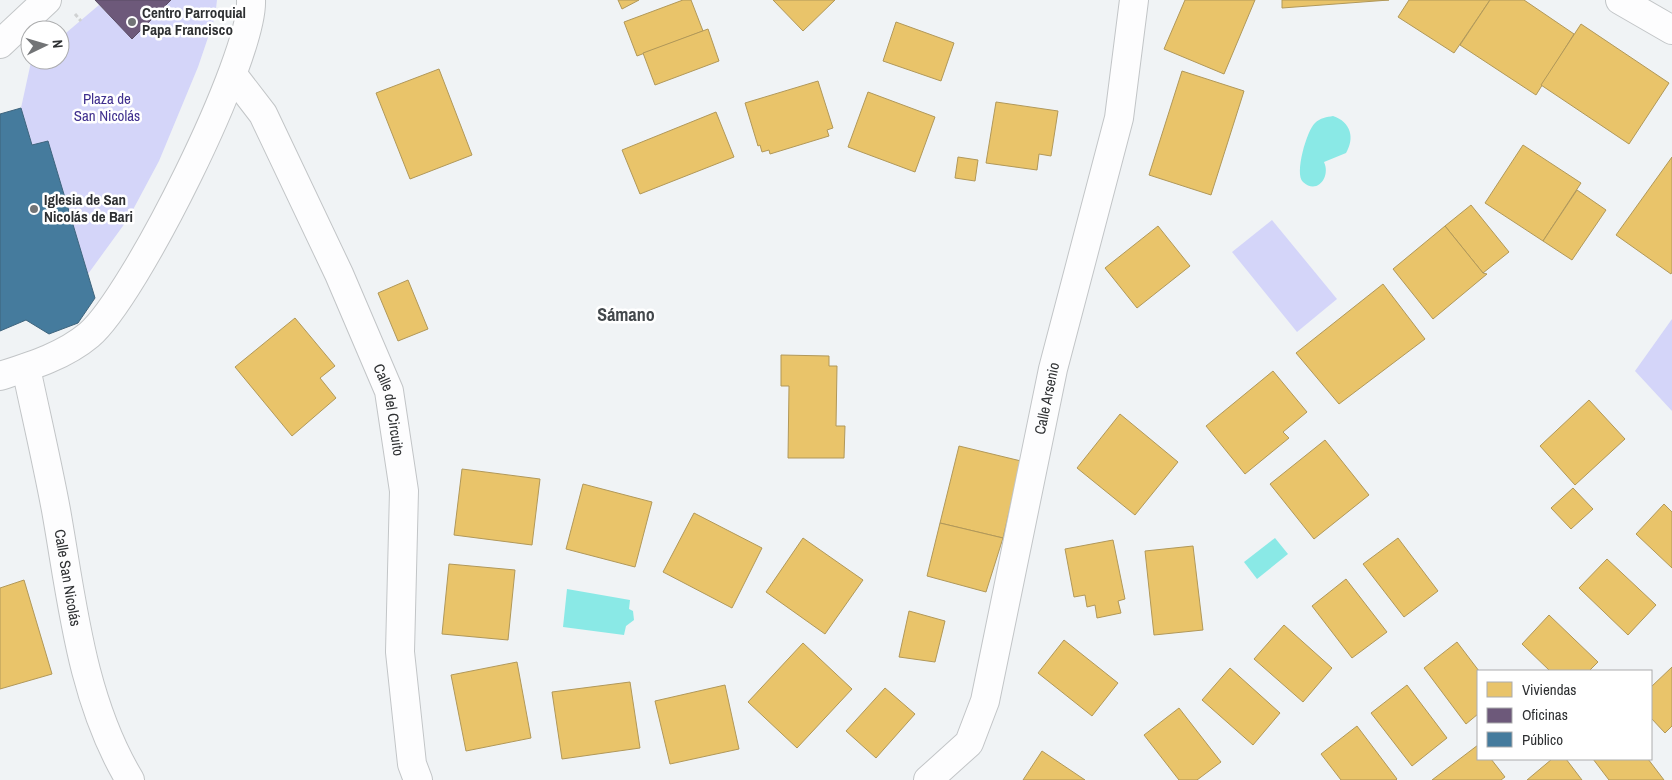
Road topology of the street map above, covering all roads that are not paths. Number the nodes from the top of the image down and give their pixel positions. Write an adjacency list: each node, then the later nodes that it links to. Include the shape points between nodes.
1 (47, 0): 6 (street)
2 (1134, 0): 12 (street, Calle Arsenio, via 1119,118 1053,369 985,701 969,743)
3 (1620, 0): 5 (street)
4 (255, 2): 7 (street)
5 (1672, 30)
6 (0, 44)
7 (234, 75): 8 (street, via 146,258 115,304 90,335 56,356); 11 (street, Calle del Circuito, via 263,114 339,274 389,392 404,491 400,652 412,764)
8 (26, 368): 9 (street); 10 (street, Calle San Nicolás, via 56,509 70,602 105,731)
9 (0, 376)
10 (130, 780)
11 (418, 780)
12 (928, 780)

